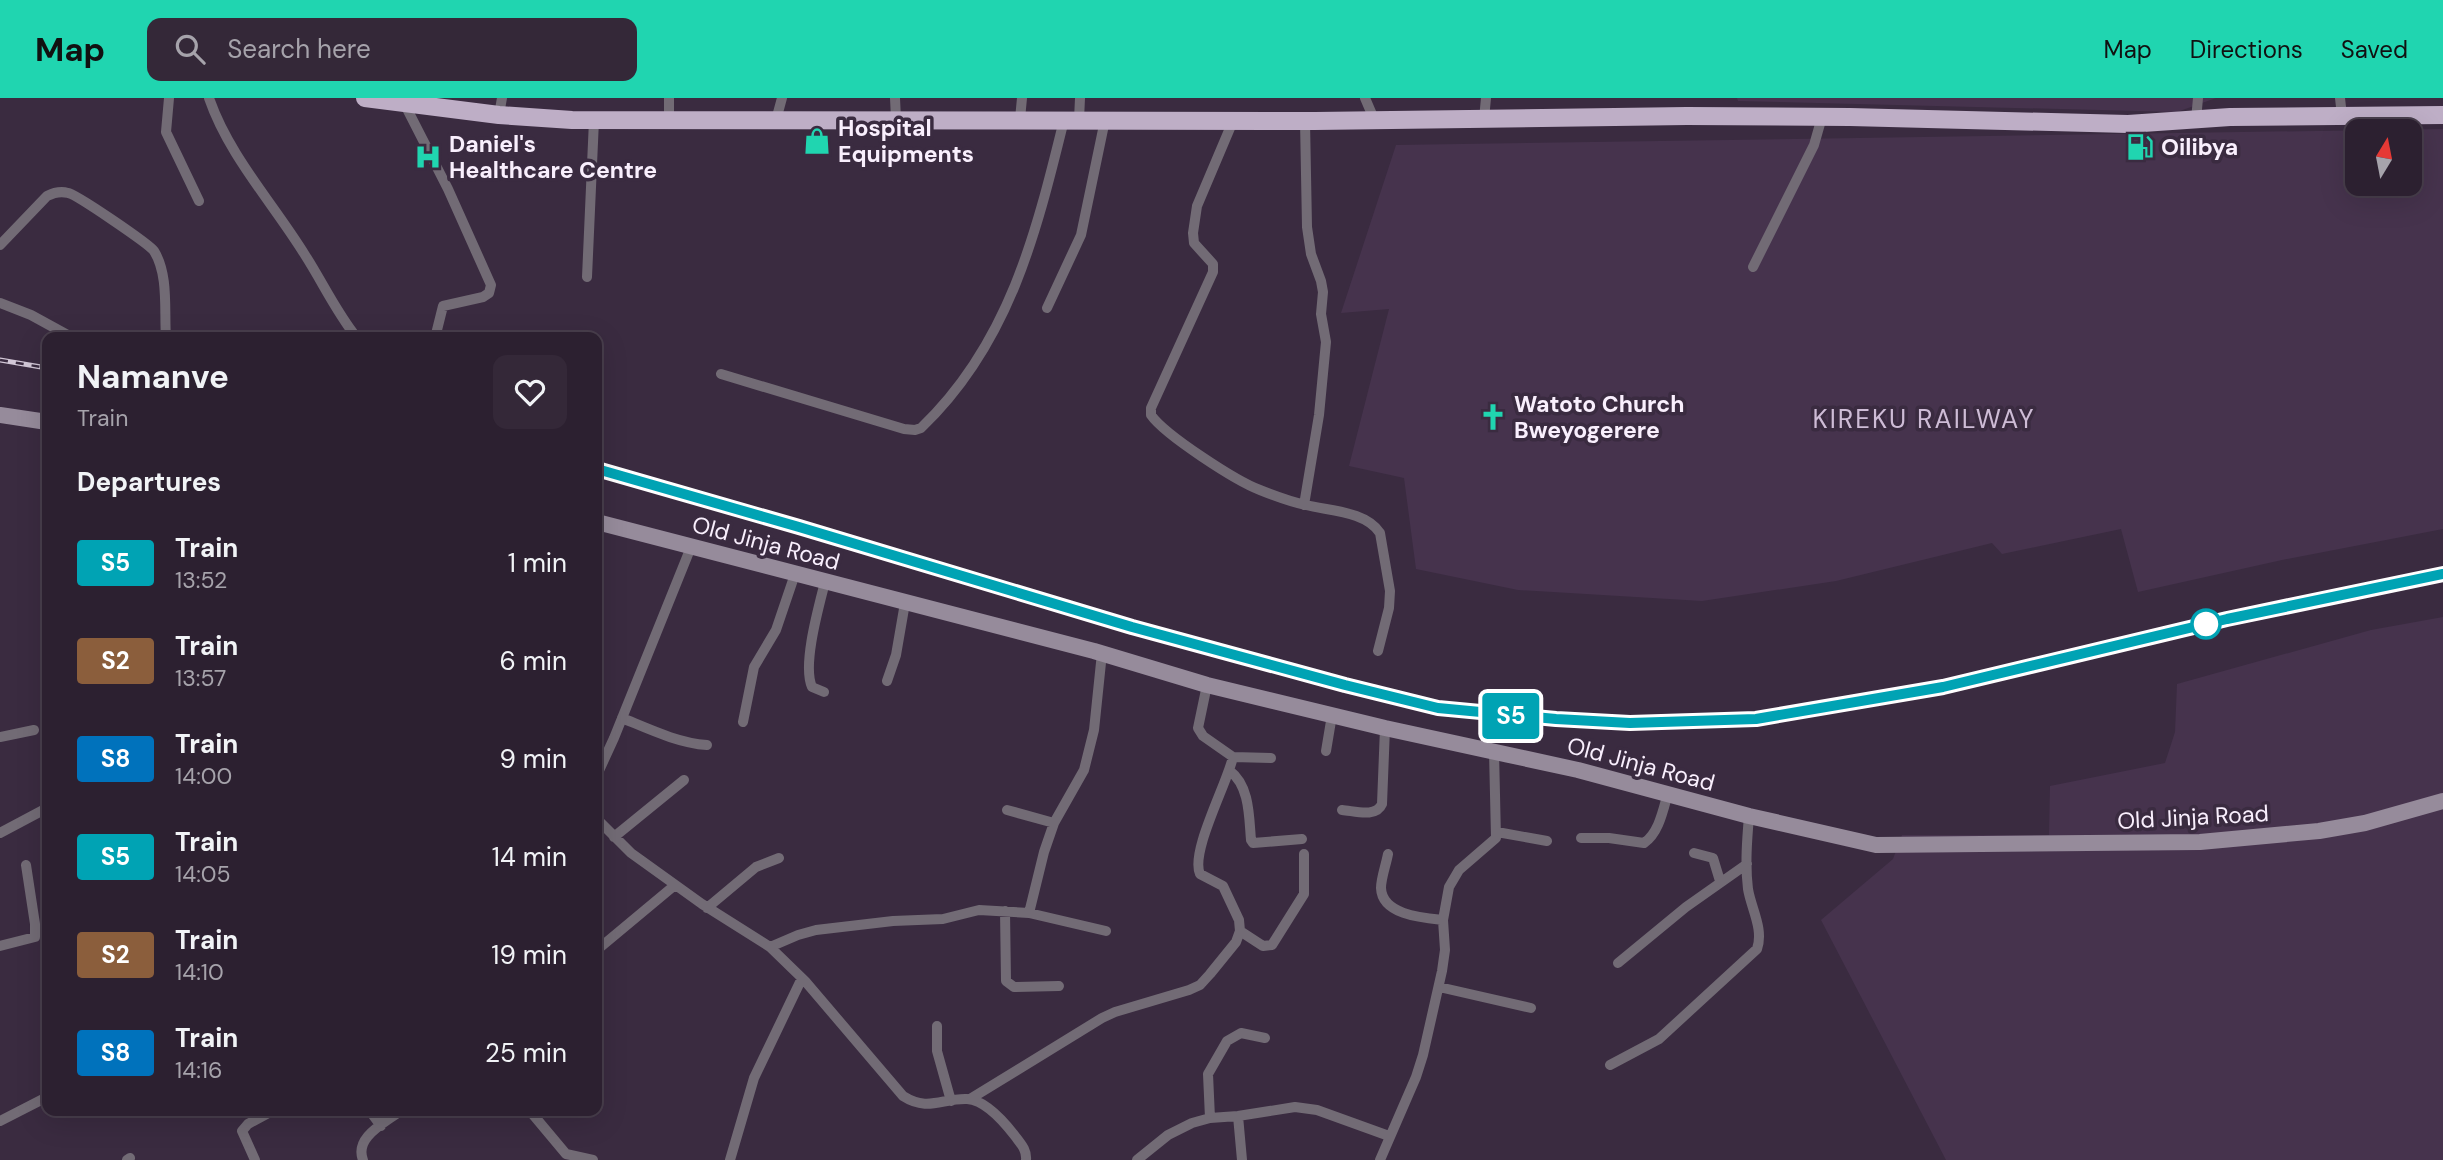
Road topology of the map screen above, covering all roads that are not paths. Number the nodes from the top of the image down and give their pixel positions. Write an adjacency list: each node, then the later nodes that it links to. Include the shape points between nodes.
1 (169, 98): 30 (street, via 166,132)
2 (209, 98): 38 (street, via 238,159)
3 (669, 98): 23 (street)
4 (782, 98): 24 (street)
5 (895, 98): 18 (street)
6 (1022, 98): 19 (street)
7 (1080, 98): 25 (street)
8 (1365, 98): 20 (street)
9 (1486, 98): 21 (street)
10 (2198, 98): 27 (street)
11 (2340, 98): 16 (street)
12 (375, 99): 13 (highway)
13 (404, 103): 14 (highway); 39 (street, via 491,285 483,297 443,306)
14 (500, 107): 22 (highway)
15 (2443, 115): 16 (highway)
16 (2342, 116): 27 (highway)
17 (1822, 117): 21 (highway); 27 (highway, via 2128,124); 32 (street, via 1810,153)
18 (896, 119): 19 (highway); 24 (highway)
19 (1020, 119): 25 (highway)
20 (1374, 119): 21 (highway); 29 (highway)
21 (1484, 119)
22 (594, 120): 23 (highway); 33 (street)
23 (669, 120): 24 (highway)
24 (776, 120)
25 (1071, 120): 26 (highway); 40 (street, via 996,330 958,389 921,428 904,429)
26 (1105, 120): 28 (highway); 35 (street, via 1081,235)
27 (2196, 120)
28 (1233, 121): 29 (highway); 43 (street, via 1197,206 1193,228 1194,243 1213,264 1213,272 1150,415 1199,455 1241,481)
29 (1305, 121): 43 (street, via 1307,227 1323,292 1326,342)
30 (199, 201)
31 (0, 245): 37 (street, via 47,196 75,195 153,249 164,289)
32 (1753, 267)
33 (587, 277)
34 (0, 303): 36 (street)
35 (1047, 309)
36 (62, 332)
37 (166, 332)
38 (353, 332)
39 (436, 332)
40 (721, 374)
41 (0, 415): 42 (main road)
42 (42, 421)
43 (1304, 505): 49 (street, via 1345,513 1371,523 1380,533 1390,591)
44 (602, 523): 45 (main road, Old Jinja Road)
45 (691, 547): 46 (main road, Old Jinja Road); 55 (street)
46 (795, 574): 47 (main road, Old Jinja Road); 56 (street, via 776,630 754,667)
47 (825, 582): 48 (main road, Old Jinja Road); 53 (street, via 808,668 812,687)
48 (905, 603): 50 (main road, Old Jinja Road); 51 (street)
49 (1378, 651)
50 (1102, 653): 52 (main road, Old Jinja Road); 74 (street, via 1094,730 1083,771)
51 (887, 681)
52 (1207, 685): 54 (main road, Old Jinja Road); 63 (street, via 1198,727 1203,736)
53 (824, 692)
54 (1332, 715): 57 (main road, Old Jinja Road); 61 (street)
55 (622, 718): 60 (street, via 678,740); 65 (street)
56 (743, 722)
57 (1385, 728): 62 (main road, Old Jinja Road); 71 (street, via 1380,810)
58 (34, 730): 59 (street)
59 (0, 737)
60 (707, 745)
61 (1326, 751)
62 (1494, 751): 68 (main road, Old Jinja Road); 77 (street)
63 (1233, 757): 64 (street); 66 (street)
64 (1270, 758)
65 (602, 764)
66 (1230, 771): 80 (street, via 1243,789 1253,844); 95 (street, via 1197,866 1200,874 1223,886)
67 (684, 780): 78 (street)
68 (1668, 793): 73 (main road, Old Jinja Road); 79 (street, via 1651,838 1644,843)
69 (2443, 801): 73 (main road, Old Jinja Road, via 2319,831 2158,844 1887,846)
70 (1007, 810): 74 (street)
71 (1342, 810)
72 (42, 811): 76 (street)
73 (1749, 816): 86 (street)
74 (1054, 823): 92 (street)
75 (602, 824): 78 (street)
76 (0, 832)
77 (1497, 832): 81 (street); 93 (street, via 1454,878)
78 (614, 837): 89 (street)
79 (1581, 838)
80 (1302, 839)
81 (1547, 841)
82 (1694, 853): 88 (street, via 1713,858)
83 (1304, 854): 95 (street, via 1304,894 1272,945 1264,946)
84 (1388, 854): 93 (street, via 1381,889 1385,901 1418,918)
85 (779, 858): 90 (street, via 756,867)
86 (1747, 864): 88 (street); 108 (street, via 1760,941 1757,949 1659,1039)
87 (26, 865): 96 (street)
88 (1720, 881): 101 (street)
89 (675, 885): 90 (street); 99 (street)
90 (707, 908): 100 (street)
91 (1005, 911): 92 (street); 100 (street, via 816,930); 103 (street, via 1006,981 1014,987)
92 (1029, 913): 94 (street)
93 (1443, 920): 104 (street)
94 (1106, 931)
95 (1240, 931): 109 (street, via 1199,985 1115,1012)
96 (35, 937): 97 (street); 98 (street)
97 (42, 938)
98 (0, 946)
99 (602, 946)
100 (771, 947): 102 (street)
101 (1618, 963)
102 (802, 978): 111 (street, via 903,1096 924,1105); 125 (street, via 754,1078)
103 (1059, 986)
104 (1439, 987): 105 (street); 120 (street, via 1416,1077)
105 (1531, 1007)
106 (937, 1026): 111 (street, via 937,1051)
107 (1265, 1038): 117 (street, via 1241,1033 1227,1041 1208,1074)
108 (1610, 1065)
109 (970, 1099): 111 (street); 121 (street, via 1006,1125)
110 (42, 1100): 118 (street)
111 (951, 1101)
112 (263, 1116): 122 (street, via 242,1131)
113 (374, 1116): 119 (street)
114 (394, 1116): 119 (street)
115 (534, 1116): 124 (street, via 566,1154)
116 (1238, 1116): 117 (street); 120 (street, via 1307,1108); 127 (street)
117 (1210, 1118): 126 (street, via 1180,1128)
118 (0, 1121)
119 (381, 1126): 123 (street, via 364,1141)
120 (1389, 1136): 128 (street)
121 (1028, 1159)
122 (255, 1160)
123 (363, 1160)
124 (593, 1160)
125 (730, 1160)
126 (1137, 1160)
127 (1242, 1160)
128 (1380, 1160)

